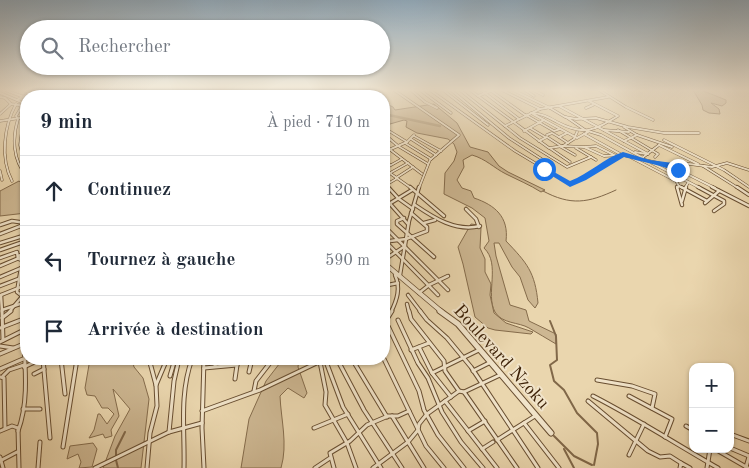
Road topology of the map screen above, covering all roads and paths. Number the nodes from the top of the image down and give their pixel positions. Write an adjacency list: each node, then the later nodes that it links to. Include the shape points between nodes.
1 (12, 112): 21 (street)
2 (19, 112): 20 (street)
3 (426, 112): 73 (street, via 459,135)
4 (459, 112): 37 (street)
5 (470, 112): 22 (street)
6 (478, 112): 28 (street)
7 (493, 112): 15 (street)
8 (497, 112): 29 (street)
9 (509, 112): 23 (street)
10 (521, 112): 17 (street)
11 (557, 112): 19 (street)
12 (569, 112): 24 (street)
13 (610, 112): 18 (street); 31 (street, via 618,116)
14 (635, 112): 26 (street)
15 (489, 113): 33 (street)
16 (532, 113): 17 (street); 25 (street); 44 (street, via 544,114)
17 (526, 115): 23 (street); 30 (street)
18 (605, 115)
19 (565, 116): 24 (street); 42 (street)
20 (18, 118): 21 (street); 97 (street, via 15,136)
21 (8, 119): 27 (street); 45 (street)
22 (479, 119): 28 (street); 32 (street)
23 (518, 119): 29 (street)
24 (582, 119): 31 (street, via 596,118); 35 (street)
25 (544, 120): 30 (street); 38 (street)
26 (653, 120)
27 (0, 121)
28 (489, 121): 32 (street); 86 (street)
29 (512, 122): 33 (street); 41 (street)
30 (540, 122): 36 (street); 38 (street, via 554,131)
31 (608, 122): 34 (street); 35 (street)
32 (488, 125): 37 (street)
33 (505, 126): 81 (street, via 567,167)
34 (624, 126): 47 (street); 48 (street, via 664,133)
35 (599, 127): 39 (street); 42 (street)
36 (530, 128): 41 (street); 51 (street)
37 (485, 129): 79 (street, via 570,184)
38 (560, 129): 46 (street)
39 (603, 130): 40 (street); 59 (street)
40 (618, 130): 47 (street); 55 (street)
41 (524, 131): 58 (street)
42 (588, 131): 44 (street); 49 (street); 70 (street)
43 (390, 132): 61 (street)
44 (579, 132): 49 (street); 54 (street)
45 (5, 133): 50 (street); 102 (street, via 4,157)
46 (568, 133): 53 (street); 54 (street)
47 (632, 133): 52 (street)
48 (700, 133)
49 (584, 134): 54 (street); 78 (street)
50 (0, 135)
51 (546, 136): 53 (street, via 552,133); 58 (street); 65 (street)
52 (638, 136): 55 (street); 60 (street)
53 (559, 137): 62 (street)
54 (574, 137): 62 (street)
55 (630, 138): 59 (street); 72 (street)
56 (390, 139): 64 (street)
57 (411, 139): 61 (street); 73 (street, via 414,136); 76 (street)
58 (539, 141): 69 (street)
59 (624, 141): 75 (street)
60 (663, 141): 63 (street); 68 (street); 95 (street)
61 (406, 142): 64 (street); 85 (street)
62 (568, 143): 65 (street)
63 (659, 145): 72 (street); 94 (street)
64 (398, 146): 71 (street); 91 (street)
65 (562, 147): 66 (street); 69 (street); 77 (street)
66 (575, 147): 67 (street); 74 (street); 81 (street)
67 (585, 147): 79 (street, via 603,156); 79 (street, via 596,146)
68 (672, 147)
69 (550, 148): 88 (street)
70 (623, 148): 75 (street); 83 (street)
71 (390, 149): 84 (street)
72 (650, 150): 75 (street); 80 (street, via 658,154)
73 (440, 151): 76 (street)
74 (587, 152)
75 (648, 154): 83 (street)
76 (436, 155): 85 (street)
77 (575, 155)
78 (622, 155): 79 (street); 82 (street)
79 (617, 157)
80 (655, 157)
81 (591, 158): 87 (street)
82 (630, 158): 83 (street); 108 (street, via 664,174)
83 (642, 158): 89 (street)
84 (402, 159): 90 (street); 92 (street)
85 (431, 159): 91 (street)
86 (543, 160)
87 (596, 160)
88 (570, 162)
89 (651, 162): 93 (street); 107 (street)
90 (408, 163): 96 (street); 100 (street)
91 (428, 164): 101 (street)
92 (391, 165)
93 (670, 165): 94 (street); 112 (street)
94 (701, 165): 95 (street); 115 (street)
95 (715, 166): 98 (street, via 727,163); 109 (street)
96 (413, 167): 101 (street); 103 (street)
97 (20, 168)
98 (749, 170)
99 (0, 171): 104 (street)
100 (390, 174): 103 (street)
101 (423, 174): 114 (street)
102 (8, 177): 104 (street); 105 (street)
103 (396, 179): 106 (street); 111 (street)
104 (1, 180)
105 (12, 181)
106 (390, 182)
107 (688, 182): 110 (street); 116 (street)
108 (679, 186): 110 (street); 110 (street, via 682,203)
109 (749, 187)
110 (684, 188): 116 (street, via 706,202)
111 (412, 190): 114 (street); 117 (street)
112 (719, 190): 116 (street); 120 (street)
113 (390, 191): 117 (street)
114 (418, 193): 119 (street); 125 (street)
115 (749, 195)
116 (715, 196): 123 (street, via 724,202)
117 (399, 199): 118 (street); 121 (street)
118 (390, 204): 126 (street)
119 (415, 205): 121 (street); 127 (street)
120 (749, 206)
121 (413, 209): 124 (street)
122 (466, 209): 127 (street, via 480,226 471,228)
123 (714, 211)
124 (411, 213): 129 (street); 132 (street)
125 (444, 216)
126 (404, 218): 132 (street); 134 (street, via 396,222)
127 (435, 220): 129 (street)
128 (20, 223): 130 (street)
129 (424, 223): 137 (street, via 427,231)
130 (0, 225)
131 (20, 226): 135 (street)
132 (408, 226): 134 (street)
133 (390, 232): 140 (street)
134 (407, 232): 137 (street); 139 (street)
135 (0, 234)
136 (20, 237): 141 (street)
137 (413, 237): 139 (street); 149 (street)
138 (390, 240): 140 (street)
139 (406, 240): 140 (street); 143 (street)
140 (400, 241): 143 (street)
141 (0, 243)
142 (20, 243): 145 (street)
143 (405, 246): 146 (street); 151 (street); 160 (street)
144 (390, 247): 146 (street)
145 (0, 250)
146 (396, 251): 148 (street); 151 (street)
147 (18, 257): 150 (street, via 17,252); 152 (street)
148 (390, 257)
149 (434, 257)
150 (0, 258)
151 (404, 260): 156 (street); 163 (street)
152 (0, 266)
153 (20, 268): 158 (street)
154 (390, 268): 156 (street, Boulevard Nzoku)
155 (20, 272): 159 (street)
156 (395, 273): 161 (street); 167 (street, Boulevard Nzoku)
157 (448, 276): 160 (street)
158 (0, 277)
159 (18, 279): 164 (street); 165 (street)
160 (438, 280): 163 (street); 166 (street)
161 (398, 283): 162 (street); 177 (street)
162 (390, 285)
163 (429, 285): 167 (street); 169 (street)
164 (0, 286)
165 (18, 288): 170 (street); 171 (street)
166 (448, 290)
167 (419, 293): 191 (street, Boulevard Nzoku, via 458,324)
168 (408, 295): 193 (street)
169 (438, 295)
170 (1, 296): 176 (street)
171 (20, 296)
172 (20, 300): 175 (street)
173 (20, 304): 175 (street)
174 (407, 304): 185 (street, via 411,319)
175 (15, 306): 176 (street); 178 (street)
176 (1, 311): 178 (street)
177 (390, 315)
178 (2, 318): 181 (street)
179 (398, 320): 190 (street)
180 (20, 321): 181 (street)
181 (1, 328): 184 (street)
182 (20, 331): 184 (street)
183 (390, 333): 246 (street)
184 (2, 341)
185 (429, 343): 188 (street); 215 (street, via 444,361)
186 (0, 346): 189 (street)
187 (20, 346): 189 (street)
188 (419, 347): 190 (street); 221 (street)
189 (14, 349): 192 (street)
190 (411, 350): 239 (street)
191 (479, 350): 193 (street); 195 (street, Boulevard Nzoku)
192 (0, 354)
193 (463, 358): 215 (street); 219 (street)
194 (20, 361): 217 (street)
195 (489, 363): 219 (street); 223 (street, Boulevard Nzoku)
196 (43, 365): 218 (street)
197 (62, 365): 233 (street)
198 (76, 365): 279 (street)
199 (151, 365): 229 (street)
200 (164, 365): 229 (street)
201 (173, 365): 224 (street)
202 (178, 365): 266 (street)
203 (190, 365): 257 (street, via 185,379)
204 (251, 365): 220 (street)
205 (268, 365): 231 (street, via 256,381)
206 (313, 365): 231 (street)
207 (321, 365): 250 (street, via 326,390 325,404)
208 (327, 365): 245 (street)
209 (341, 365): 251 (street)
210 (356, 365): 249 (street)
211 (387, 365): 244 (street)
212 (24, 366): 225 (street, via 9,370); 241 (street)
213 (215, 366): 214 (street); 216 (street)
214 (237, 366): 226 (street)
215 (444, 366): 221 (street); 230 (street)
216 (204, 368): 243 (street)
217 (0, 369)
218 (44, 369): 222 (street); 271 (street)
219 (473, 371): 228 (street)
220 (249, 372)
221 (432, 373): 236 (street)
222 (34, 374)
223 (500, 375): 228 (street); 247 (street, Boulevard Nzoku)
224 (170, 376)
225 (1, 377): 260 (street)
226 (235, 379)
227 (597, 380): 240 (street, via 655,394)
228 (481, 383): 232 (street); 261 (street)
229 (156, 385): 276 (street, via 157,406)
230 (459, 391): 232 (street); 236 (street)
231 (254, 392): 243 (street)
232 (464, 392): 252 (street)
233 (65, 394)
234 (594, 396): 255 (street)
235 (629, 396): 240 (street)
236 (451, 397): 237 (street)
237 (445, 401): 239 (street); 264 (street)
238 (588, 401): 273 (street)
239 (440, 405): 246 (street); 309 (street, via 461,442)
240 (652, 408): 270 (street, via 672,419)
241 (23, 409): 242 (street); 263 (street)
242 (40, 409)
243 (202, 411): 253 (street)
244 (409, 411): 248 (street); 262 (street)
245 (348, 414): 250 (street); 267 (street)
246 (427, 414): 262 (street); 308 (street, via 438,435)
247 (536, 415): 254 (street); 268 (street, Boulevard Nzoku)
248 (392, 416): 249 (street); 277 (street)
249 (387, 417): 251 (street)
250 (333, 422): 258 (street); 278 (street)
251 (373, 422): 267 (street); 285 (street)
252 (485, 422): 264 (street); 272 (street)
253 (202, 423): 257 (street); 301 (street)
254 (524, 423): 261 (street); 312 (street)
255 (644, 424): 270 (street); 273 (street)
256 (686, 426): 259 (street)
257 (185, 428): 266 (street); 300 (street)
258 (314, 428)
259 (689, 428)
260 (5, 429): 263 (street, via 15,425); 265 (street)
261 (514, 429): 272 (street); 294 (street)
262 (418, 430): 277 (street); 307 (street)
263 (18, 431): 282 (street)
264 (468, 431): 280 (street)
265 (0, 432)
266 (169, 432): 276 (street)
267 (359, 432): 278 (street); 292 (street)
268 (551, 433)
269 (734, 435): 274 (street)
270 (665, 437): 290 (street)
271 (50, 438)
272 (496, 440): 280 (street); 311 (street)
273 (635, 441): 286 (street); 291 (street, via 657,456 668,455)
274 (749, 441)
275 (40, 442): 297 (street)
276 (149, 442): 298 (street); 299 (street)
277 (408, 442): 285 (street); 306 (street)
278 (347, 443): 288 (street, via 330,453); 303 (street)
279 (63, 447)
280 (482, 449): 310 (street)
281 (734, 449): 287 (street)
282 (17, 452): 289 (street); 296 (street)
283 (709, 453): 290 (street)
284 (722, 453): 317 (street)
285 (393, 454): 292 (street); 305 (street)
286 (629, 455)
287 (749, 455): 317 (street)
288 (330, 458): 293 (street); 302 (street)
289 (0, 460): 295 (street)
290 (708, 462): 315 (street); 316 (street)
291 (681, 463): 313 (street); 314 (street)
292 (380, 466): 304 (street)
293 (317, 467)
294 (538, 467)
295 (3, 468)
296 (19, 468)
297 (38, 468)
298 (95, 468)
299 (148, 468)
300 (184, 468)
301 (204, 468)
302 (334, 468)
303 (356, 468)
304 (372, 468)
305 (402, 468)
306 (424, 468)
307 (444, 468)
308 (464, 468)
309 (483, 468)
310 (497, 468)
311 (517, 468)
312 (559, 468)
313 (680, 468)
314 (690, 468)
315 (708, 468)
316 (718, 468)
317 (747, 468)

